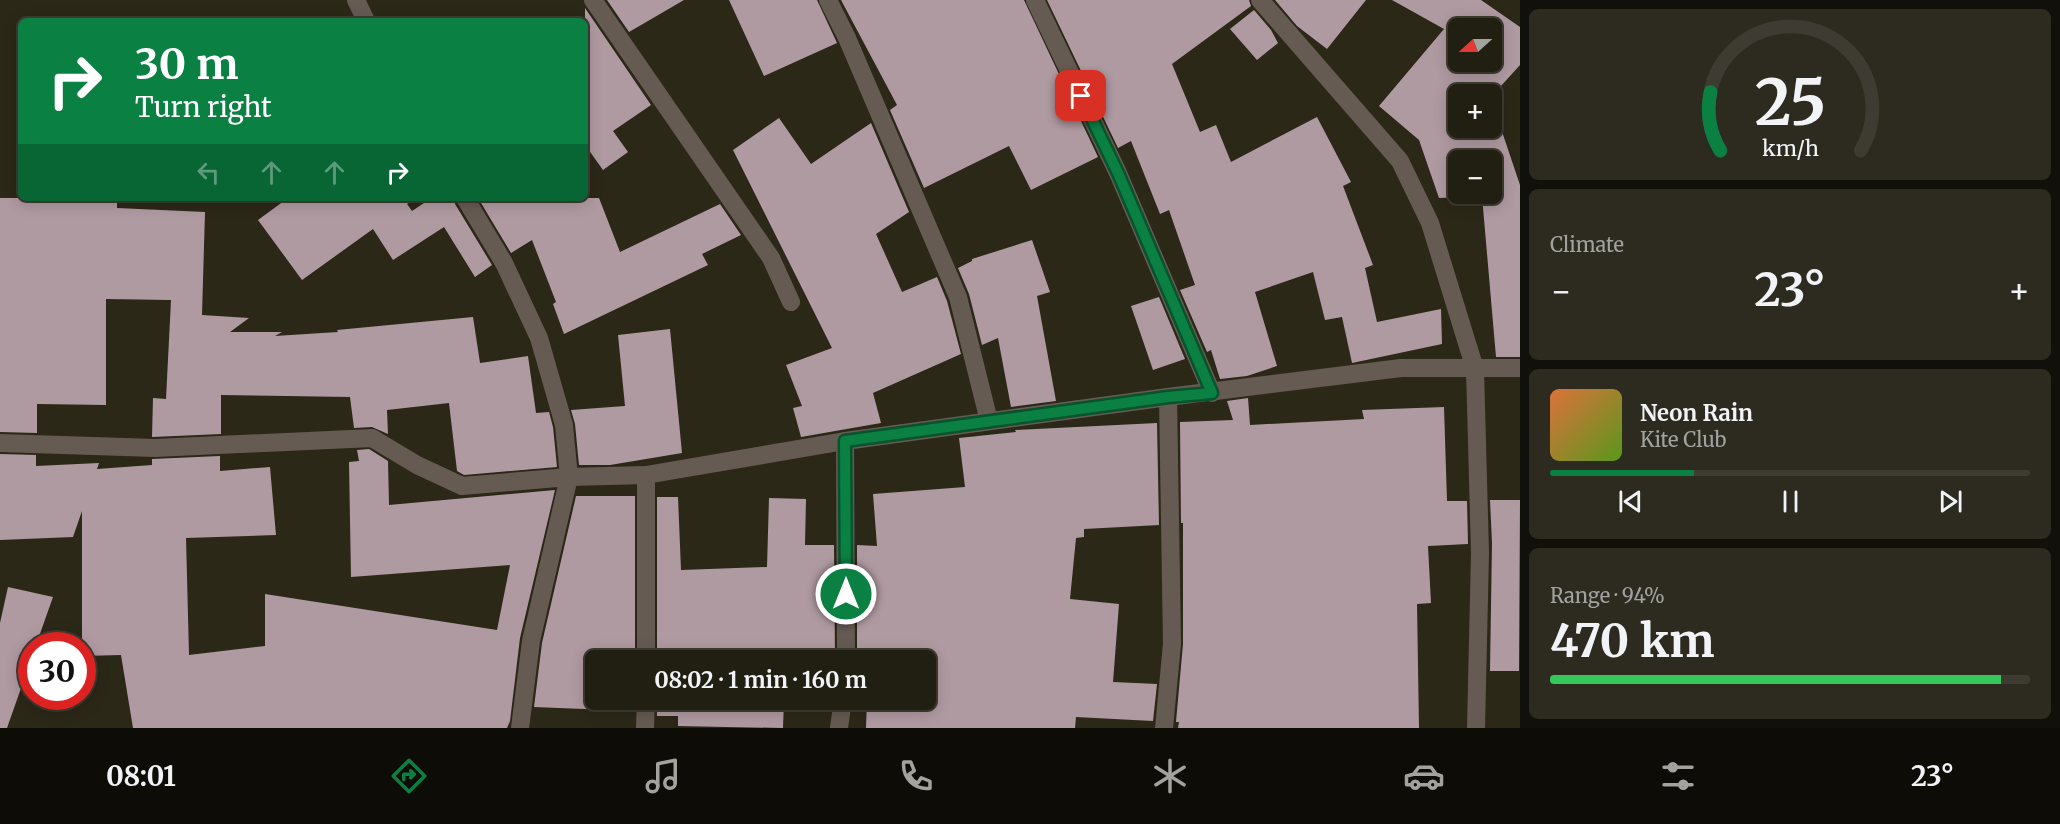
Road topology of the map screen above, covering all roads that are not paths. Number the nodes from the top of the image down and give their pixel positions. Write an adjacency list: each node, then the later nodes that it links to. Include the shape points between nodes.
1 (356, 0): 6 (street)
2 (593, 0): 8 (street, via 771,258)
3 (828, 0): 13 (street, via 958,297)
4 (1035, 0): 11 (street, via 1118,173)
5 (1260, 0): 10 (street, via 1400,161 1430,223)
6 (365, 18)
7 (467, 201): 17 (street, via 504,263 539,338 564,425)
8 (791, 302)
9 (1520, 368): 10 (street)
10 (1475, 369): 11 (street, via 1401,368); 26 (street, via 1480,553)
11 (1212, 393): 12 (street)
12 (1168, 397): 13 (street); 25 (street, via 1172,645)
13 (989, 421): 14 (street)
14 (845, 441): 16 (street); 19 (street)
15 (0, 443): 17 (street, via 155,448 372,438 462,486)
16 (646, 475): 17 (street); 18 (street)
17 (569, 477): 22 (street, via 531,641)
18 (646, 650)
19 (846, 650)
20 (646, 710): 23 (street)
21 (841, 710): 24 (street)
22 (520, 728)
23 (645, 728)
24 (838, 728)
25 (1164, 728)
26 (1476, 728)

